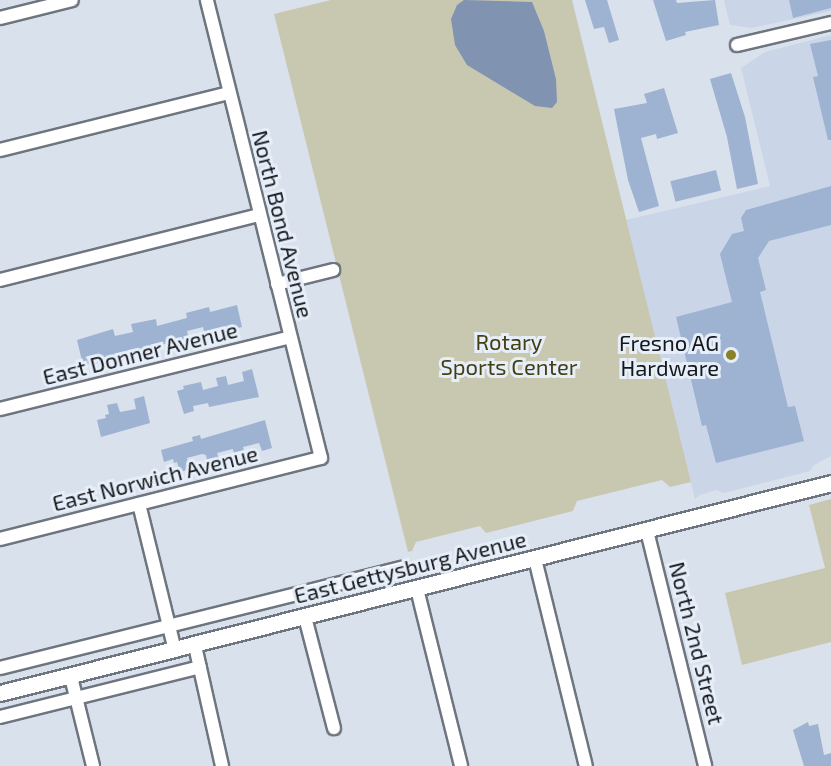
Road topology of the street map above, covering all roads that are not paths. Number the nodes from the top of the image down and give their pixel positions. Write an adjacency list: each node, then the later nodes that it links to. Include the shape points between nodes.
1 (72, 0): 3 (street)
2 (207, 0): 7 (street, North Bond Avenue)
3 (28, 5): 4 (street)
4 (0, 18)
5 (831, 22): 6 (street)
6 (737, 45)
7 (229, 93): 8 (street); 9 (street, North Bond Avenue)
8 (0, 150)
9 (260, 215): 11 (street); 12 (street, North Bond Avenue)
10 (333, 270): 12 (street)
11 (0, 280)
12 (277, 284): 13 (street, North Bond Avenue)
13 (290, 337): 14 (street, East Donner Avenue); 15 (street, North Bond Avenue)
14 (0, 409)
15 (321, 458): 17 (street, East Norwich Avenue)
16 (831, 483): 18 (street, East Gettysburg Avenue)
17 (139, 504): 19 (street, East Norwich Avenue); 24 (street)
18 (647, 531): 20 (street, East Gettysburg Avenue); 38 (street, North 2nd Street)
19 (0, 539)
20 (535, 559): 22 (street, East Gettysburg Avenue); 37 (street)
21 (404, 567): 24 (street, East Gettysburg Avenue)
22 (417, 589): 23 (street, East Gettysburg Avenue); 36 (street)
23 (305, 617): 25 (street, East Gettysburg Avenue); 33 (street)
24 (170, 626): 26 (street); 28 (street, East Gettysburg Avenue)
25 (195, 646): 26 (street, East Gettysburg Avenue); 27 (street)
26 (176, 651): 29 (street, East Gettysburg Avenue)
27 (200, 667): 31 (street); 35 (street)
28 (0, 668)
29 (71, 677): 30 (street, East Gettysburg Avenue); 31 (street)
30 (0, 693)
31 (77, 698): 32 (street); 34 (street)
32 (0, 717)
33 (334, 728)
34 (93, 766)
35 (222, 766)
36 (461, 766)
37 (586, 766)
38 (705, 766)

